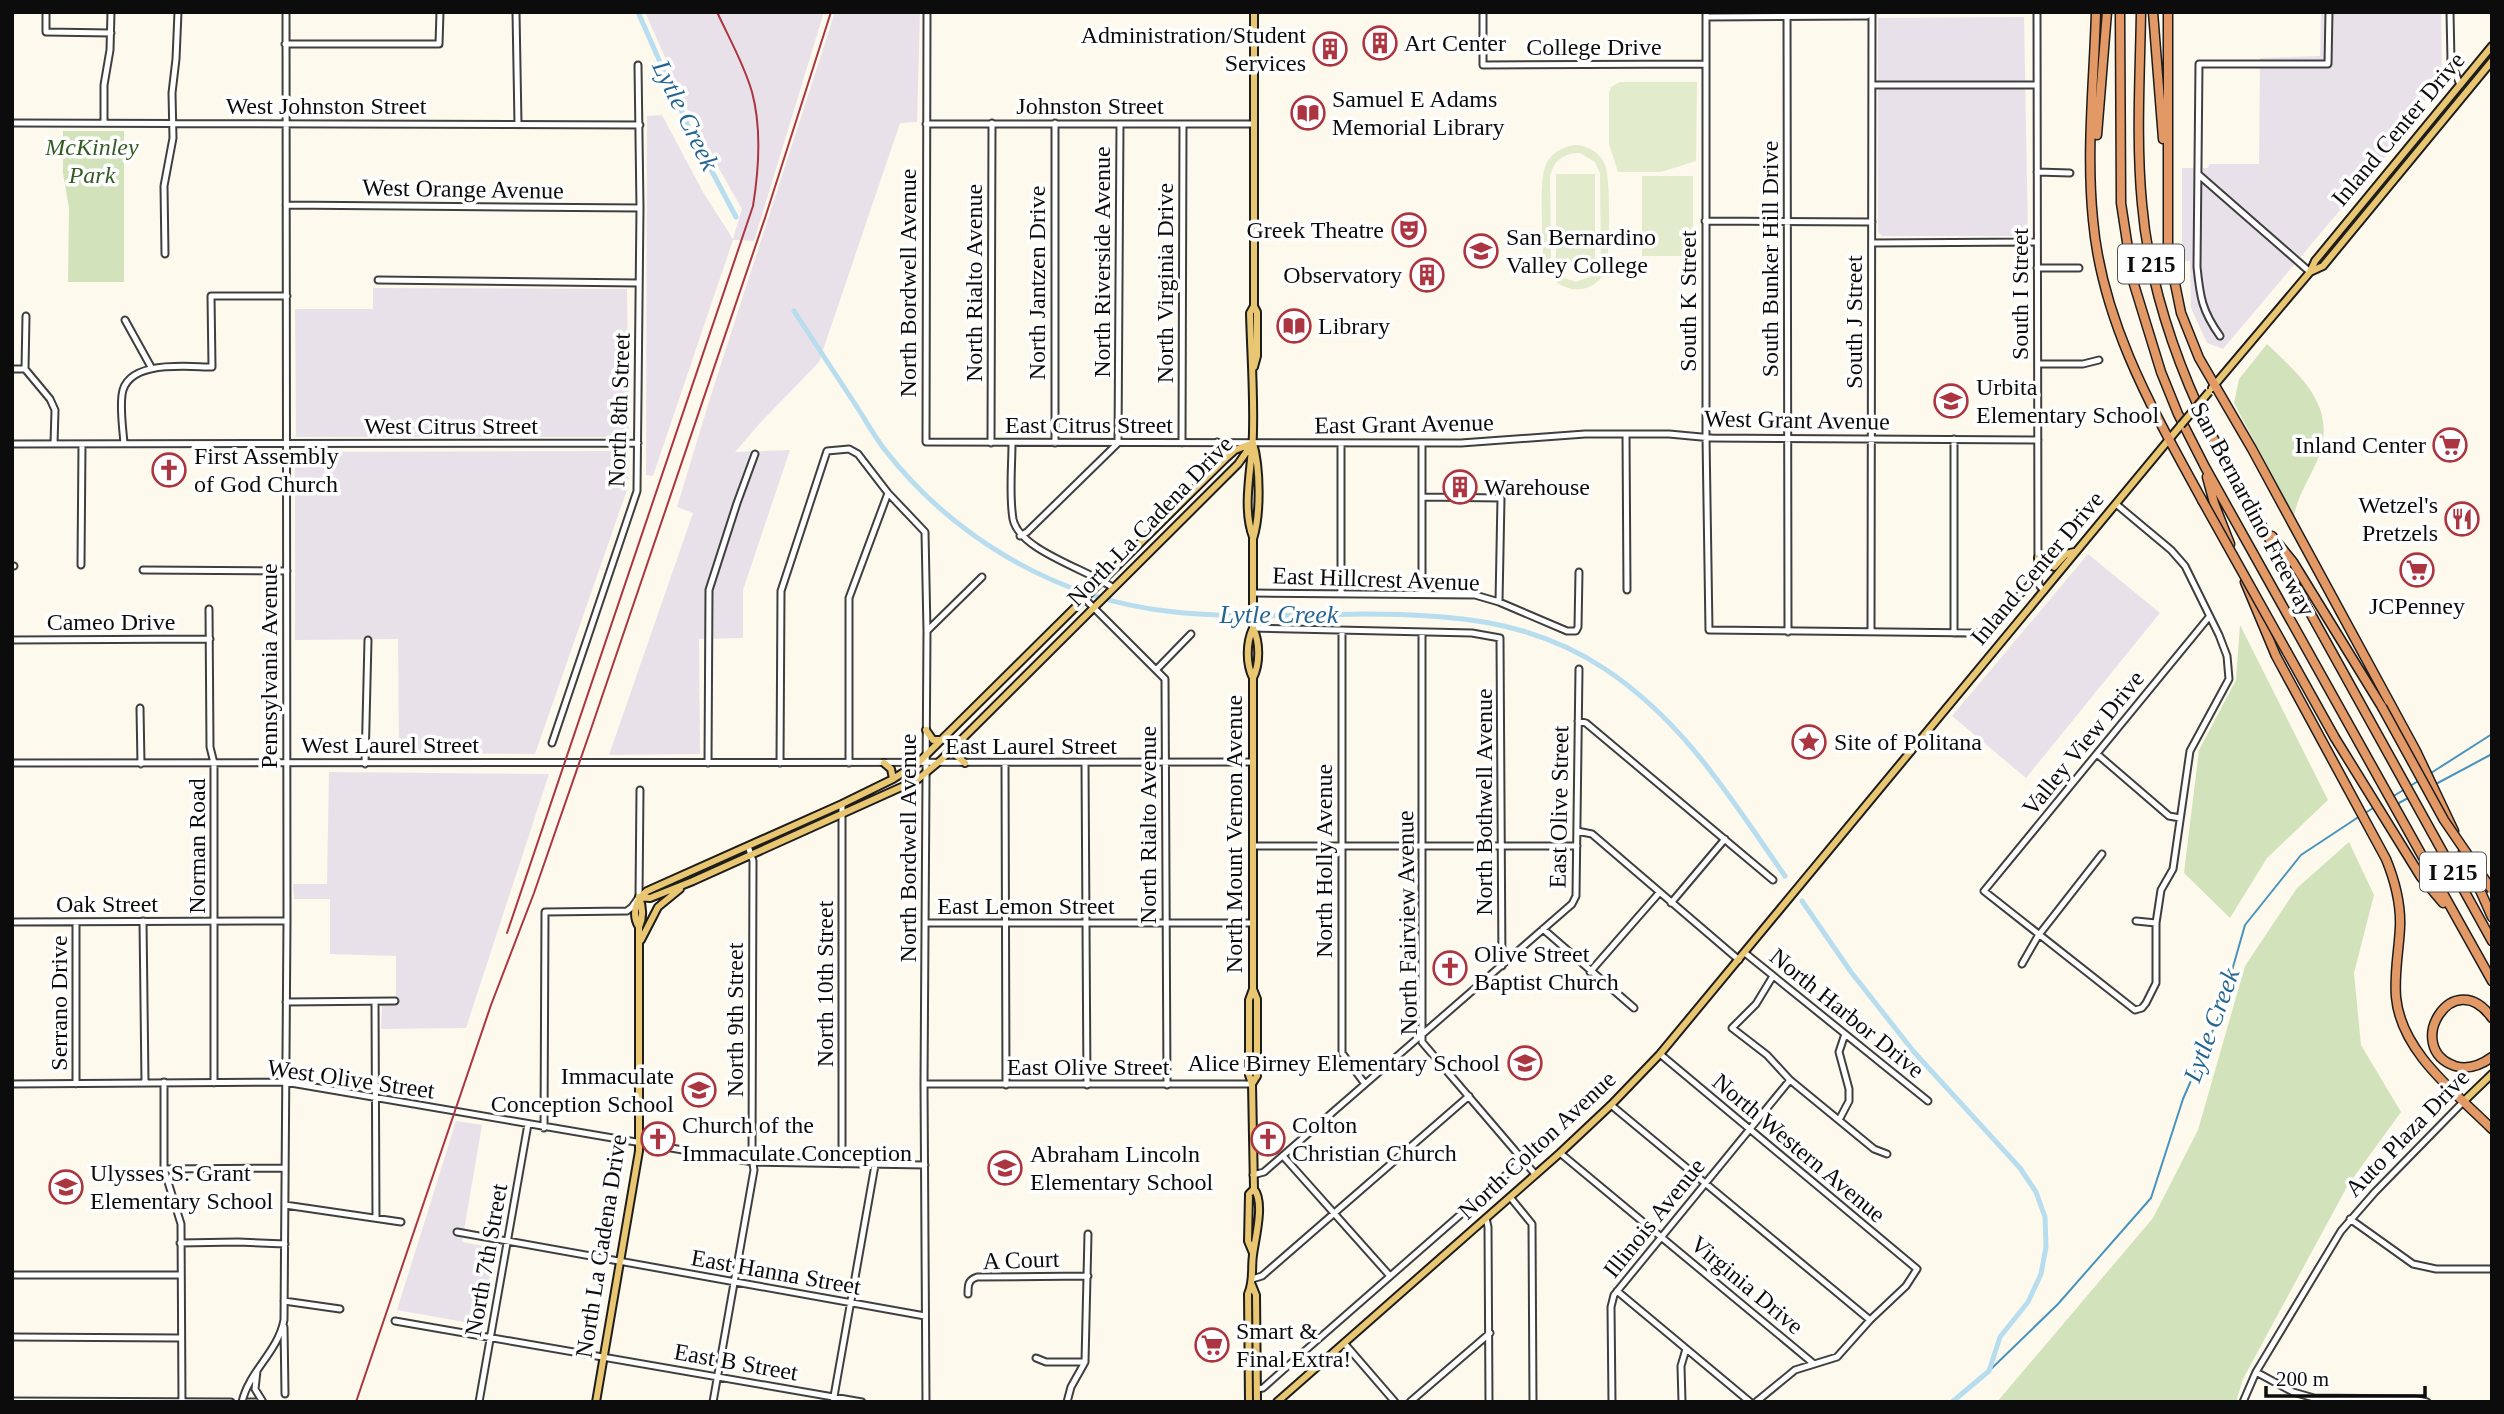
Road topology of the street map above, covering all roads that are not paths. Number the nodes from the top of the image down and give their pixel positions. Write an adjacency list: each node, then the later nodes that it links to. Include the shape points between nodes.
1 (46, 12): 22 (street, via 46,32)
2 (111, 12): 22 (street)
3 (178, 12): 33 (street)
4 (286, 12): 23 (street, Pennsylvania Avenue)
5 (440, 12): 23 (street, via 439,44)
6 (516, 12): 36 (street)
7 (927, 12): 37 (street, North Bordwell Avenue)
8 (1254, 12): 41 (main road, North Mount Vernon Avenue)
9 (1483, 12): 26 (street, College Drive, via 1483,65)
10 (1872, 12): 21 (street, via 1867,16); 28 (street, South J Street)
11 (2037, 12): 29 (street, South I Street)
12 (2096, 12): 55 (highway, via 2091,182)
13 (2107, 12): 55 (highway, via 2096,148)
14 (2120, 12): 97 (highway, San Bernardino Freeway / I 215, via 2121,203 2133,281 2161,372)
15 (2141, 12): 103 (highway, San Bernardino Freeway / I 215, via 2140,163 2153,275 2171,340 2195,400)
16 (2153, 12): 51 (highway)
17 (2168, 12): 51 (highway)
18 (2329, 12): 45 (street, via 2328,64 2199,64)
19 (2450, 12): 30 (street, via 2451,61)
20 (1706, 14): 21 (street); 26 (street, South K Street)
21 (1787, 14): 49 (street, South Bunker Hill Drive)
22 (111, 33): 32 (street)
23 (285, 44): 35 (street, Pennsylvania Avenue)
24 (2492, 46): 30 (main road, Inland Center Drive)
25 (2492, 61): 58 (main road, Inland Center Drive, via 2323,266)
26 (1705, 64): 48 (street, South K Street)
27 (638, 65): 42 (street, North 8th Street)
28 (1872, 85): 29 (street); 50 (street, South J Street)
29 (2037, 85): 43 (street, South I Street)
30 (2460, 85): 58 (main road, Inland Center Drive)
31 (12, 122): 32 (street, West Johnston Street)
32 (104, 123): 33 (street, West Johnston Street)
33 (172, 123): 35 (street, West Johnston Street); 54 (street, via 164,186)
34 (1055, 123): 38 (street, Johnston Street); 39 (street, Johnston Street); 84 (street, North Jantzen Drive)
35 (285, 124): 36 (street, West Johnston Street); 46 (street, Pennsylvania Avenue)
36 (518, 124): 42 (street, West Johnston Street)
37 (926, 124): 38 (street, Johnston Street); 79 (street, North Bordwell Avenue)
38 (992, 124): 82 (street, North Rialto Avenue)
39 (1120, 124): 40 (street, Johnston Street); 85 (street, North Riverside Avenue)
40 (1183, 124): 41 (street, Johnston Street); 86 (street, North Virginia Drive)
41 (1254, 124): 87 (main road, North Mount Vernon Avenue)
42 (640, 125): 47 (street, North 8th Street)
43 (2037, 172): 44 (street); 52 (street, South I Street)
44 (2070, 173)
45 (2199, 175): 58 (street); 64 (street, via 2200,299)
46 (286, 205): 47 (street, West Orange Avenue); 61 (street, Pennsylvania Avenue)
47 (640, 208): 60 (street, North 8th Street)
48 (1705, 221): 49 (street); 74 (street, South K Street)
49 (1788, 222): 50 (street); 75 (street, South Bunker Hill Drive)
50 (1872, 222): 53 (street, South J Street)
51 (2168, 236): 70 (highway, via 2181,313 2199,358)
52 (2038, 242): 53 (street); 56 (street, South I Street)
53 (1872, 243): 76 (street, South J Street)
54 (165, 254)
55 (2100, 263): 73 (highway, via 2127,355)
56 (2038, 268): 57 (street); 66 (street, South I Street)
57 (2079, 268)
58 (2310, 272): 70 (main road, Inland Center Drive)
59 (378, 280): 60 (street)
60 (639, 283): 81 (street, North 8th Street)
61 (286, 296): 67 (street, via 211,296 212,368); 94 (street, Pennsylvania Avenue)
62 (26, 316): 69 (street)
63 (125, 320): 67 (street)
64 (2220, 336)
65 (2099, 360): 66 (street)
66 (2038, 364): 78 (street, South I Street)
67 (151, 367): 93 (street, via 133,376 122,392)
68 (12, 369): 69 (street)
69 (25, 369): 91 (street, via 55,410)
70 (2216, 383): 73 (main road, Inland Center Drive, bridge); 190 (highway, via 2439,797)
71 (1626, 435): 72 (street, West Grant Avenue); 74 (street, West Grant Avenue); 115 (street)
72 (1556, 436): 89 (street, East Grant Avenue)
73 (2171, 436): 102 (main road, Inland Center Drive); 189 (highway, bridge, via 2202,500 2363,782 2421,877)
74 (1706, 437): 75 (street, West Grant Avenue); 129 (street, South K Street, via 1709,630)
75 (1788, 439): 76 (street, West Grant Avenue); 129 (street, South Bunker Hill Drive)
76 (1871, 439): 77 (street, West Grant Avenue); 130 (street, South J Street)
77 (1954, 439): 78 (street, West Grant Avenue); 131 (street)
78 (2038, 440): 106 (street, South I Street)
79 (926, 442): 82 (street, East Citrus Street)
80 (1217, 442): 86 (street, East Citrus Street); 87 (street, East Citrus Street); 96 (street)
81 (638, 443): 94 (street, West Citrus Street); 145 (street, North 8th Street, via 637,491)
82 (991, 443): 83 (street, East Citrus Street)
83 (1012, 443): 84 (street, East Citrus Street); 104 (street, via 1012,508)
84 (1055, 443): 85 (street, East Citrus Street)
85 (1118, 443): 86 (street, East Citrus Street); 104 (street)
86 (1182, 443)
87 (1253, 443): 88 (street, East Grant Avenue); 96 (main road, North La Cadena Drive); 101 (main road, North La Cadena Drive); 117 (main road, North Mount Vernon Avenue, via 1257,457)
88 (1341, 443): 89 (street, East Grant Avenue); 119 (street)
89 (1422, 443): 100 (street)
90 (12, 444): 91 (street, West Citrus Street)
91 (54, 444): 92 (street, West Citrus Street)
92 (82, 444): 93 (street, West Citrus Street); 107 (street)
93 (124, 444): 94 (street, West Citrus Street)
94 (285, 444): 109 (street, Pennsylvania Avenue)
95 (755, 454): 154 (street, via 709,590)
96 (1225, 459): 98 (main road, North La Cadena Drive)
97 (2205, 467): 189 (highway, San Bernardino Freeway / I 215); 241 (highway, via 2214,503 2276,656 2386,859 2398,895 2396,996 2403,1025 2423,1059)
98 (1191, 492): 101 (main road); 113 (main road, North La Cadena Drive)
99 (888, 493): 127 (street, North Bordwell Avenue, via 925,532); 155 (street, via 858,454 849,449 827,451 780,590); 156 (street, via 849,598)
100 (1422, 497): 118 (street); 121 (street, via 1501,498)
101 (1200, 501): 114 (main road, North La Cadena Drive)
102 (2116, 504): 105 (main road, Inland Center Drive); 124 (street, via 2185,566)
103 (2259, 520): 183 (highway, bridge, via 2293,562 2382,707 2444,820); 206 (highway, San Bernardino Freeway / I 215)
104 (1020, 536): 113 (street)
105 (2076, 551): 106 (main road, via 2054,566); 116 (main road, Inland Center Drive)
106 (2038, 558): 111 (street, South I Street)
107 (81, 565)
108 (143, 570): 109 (street)
109 (287, 571): 152 (street, Pennsylvania Avenue)
110 (1579, 572): 121 (street, East Hillcrest Avenue, via 1576,631)
111 (2038, 575): 116 (street, South I Street); 131 (street, via 1985,631)
112 (982, 577): 127 (street)
113 (1100, 584): 114 (street); 120 (main road, North La Cadena Drive)
114 (1110, 590): 122 (main road, North La Cadena Drive)
115 (1628, 590)
116 (2044, 591): 184 (main road, Inland Center Drive)
117 (1253, 593): 119 (street, East Hillcrest Avenue); 125 (main road, North Mount Vernon Avenue)
118 (1422, 593): 119 (street, East Hillcrest Avenue); 121 (street, East Hillcrest Avenue, via 1475,595)
119 (1341, 594)
120 (1085, 599): 122 (street, North Rialto Avenue); 139 (main road, North La Cadena Drive)
121 (1499, 602)
122 (1095, 606): 138 (street, North Rialto Avenue); 140 (main road, North La Cadena Drive)
123 (209, 609): 134 (street, Norman Road)
124 (2210, 617): 147 (street, Valley View Drive); 170 (street, via 2227,656 2229,679 2190,751)
125 (1253, 628): 126 (street, East Hillcrest Avenue); 149 (main road, North Mount Vernon Avenue, via 1249,637)
126 (1342, 631): 128 (street, East Hillcrest Avenue); 175 (street, North Holly Avenue)
127 (927, 632): 143 (street, North Bordwell Avenue)
128 (1422, 632): 133 (street, East Hillcrest Avenue); 176 (street, North Fairview Avenue)
129 (1787, 632): 130 (street)
130 (1871, 632): 131 (street)
131 (1954, 633)
132 (1191, 634): 138 (street)
133 (1500, 638): 177 (street, North Bothwell Avenue)
134 (210, 639): 135 (street, Cameo Drive); 151 (street, Norman Road)
135 (12, 640)
136 (368, 640): 163 (street)
137 (1579, 669): 142 (street, East Olive Street)
138 (1156, 670): 161 (street, North Rialto Avenue, via 1165,679)
139 (992, 692): 140 (main road); 144 (main road, North La Cadena Drive)
140 (1001, 700): 146 (main road, North La Cadena Drive)
141 (140, 708): 162 (street)
142 (1578, 721): 171 (street, East Olive Street); 172 (street)
143 (926, 730): 144 (main road, via 933,740); 148 (street, North Bordwell Avenue)
144 (943, 740): 148 (main road, North La Cadena Drive)
145 (552, 743)
146 (956, 745): 158 (main road, via 956,755); 164 (main road, North La Cadena Drive)
147 (2097, 754): 170 (street, via 2169,816); 205 (street, Valley View Drive, via 1984,891)
148 (923, 761): 157 (street, East Laurel Street); 164 (street, East Laurel Street); 165 (street, North Bordwell Avenue); 166 (main road, North La Cadena Drive)
149 (1253, 762): 161 (street, East Laurel Street); 174 (main road, North Mount Vernon Avenue)
150 (12, 763): 162 (street, West Laurel Street)
151 (214, 763): 152 (street, West Laurel Street); 162 (street, West Laurel Street); 192 (street, Norman Road)
152 (287, 763): 163 (street, West Laurel Street); 193 (street, Pennsylvania Avenue)
153 (641, 763): 154 (street, East Laurel Street); 163 (street, West Laurel Street)
154 (708, 763): 155 (street, East Laurel Street)
155 (780, 763): 156 (street, East Laurel Street)
156 (849, 763): 157 (street, East Laurel Street)
157 (884, 763): 166 (main road, via 891,769)
158 (965, 763): 159 (street, East Laurel Street); 164 (street, East Laurel Street)
159 (1004, 763): 160 (street, East Laurel Street); 198 (street)
160 (1085, 763): 161 (street, East Laurel Street); 199 (street)
161 (1166, 763): 200 (street, North Rialto Avenue)
162 (141, 764)
163 (365, 764)
164 (937, 764): 165 (main road, North La Cadena Drive)
165 (925, 773): 169 (main road, North La Cadena Drive); 197 (street, North Bordwell Avenue)
166 (892, 779): 168 (main road, North La Cadena Drive)
167 (640, 790): 186 (street)
168 (842, 804): 169 (street, North 10th Street); 173 (main road, North La Cadena Drive)
169 (843, 814): 180 (main road, North La Cadena Drive); 254 (street, North 10th Street)
170 (2180, 818): 202 (street, via 2173,869 2161,890)
171 (1577, 831): 178 (street, East Olive Street); 185 (street, via 1592,834)
172 (1725, 839): 181 (street); 187 (street)
173 (748, 846): 180 (street, North 9th Street); 186 (main road, North La Cadena Drive)
174 (1253, 846): 175 (street); 201 (main road, North Mount Vernon Avenue)
175 (1341, 846): 176 (street); 234 (street, North Holly Avenue, via 1342,1053)
176 (1422, 846): 177 (street); 221 (street, North Fairview Avenue)
177 (1502, 846): 178 (street); 211 (street, North Bothwell Avenue)
178 (1577, 846): 204 (street, East Olive Street, via 1576,895 1572,904)
179 (2102, 854): 205 (street)
180 (753, 855): 182 (main road, North La Cadena Drive); 253 (street, North 9th Street)
181 (1773, 880)
182 (693, 881): 186 (main road, North La Cadena Drive, via 650,898); 207 (main road, via 658,906)
183 (2492, 890)
184 (1796, 891): 208 (main road, North Colton Avenue)
185 (1659, 893): 187 (street); 212 (street)
186 (639, 897): 188 (street); 203 (main road, North La Cadena Drive, via 642,921)
187 (1671, 902): 209 (street)
188 (626, 911): 203 (street); 245 (street, via 545,912)
189 (2454, 915): 214 (highway, San Bernardino Freeway / I 215)
190 (2492, 917)
191 (143, 921): 192 (street, Oak Street); 196 (street, Oak Street); 226 (street)
192 (215, 921): 193 (street, Oak Street); 229 (street, Norman Road)
193 (287, 921): 216 (street, Pennsylvania Avenue)
194 (2136, 921): 202 (street)
195 (12, 922): 196 (street, Oak Street)
196 (76, 922): 231 (street, Serrano Drive)
197 (925, 923): 198 (street, East Lemon Street); 232 (street, North Bordwell Avenue)
198 (1006, 923): 199 (street, East Lemon Street); 235 (street)
199 (1086, 923): 200 (street, East Lemon Street); 236 (street)
200 (1166, 923): 201 (street, East Lemon Street); 237 (street, North Rialto Avenue)
201 (1252, 923): 233 (main road, North Mount Vernon Avenue, via 1252,989 1257,999 1257,1076)
202 (2156, 923): 205 (street, via 2156,983 2146,1003 2134,1010)
203 (637, 924): 207 (main road, North La Cadena Drive)
204 (1542, 929): 211 (street, East Olive Street); 212 (street)
205 (2038, 936): 210 (street)
206 (2492, 941)
207 (639, 945): 248 (main road, North La Cadena Drive)
208 (1745, 953): 209 (main road, North Colton Avenue); 213 (street, North Harbor Drive)
209 (1739, 960): 222 (main road, North Colton Avenue)
210 (2022, 964)
211 (1502, 966): 221 (street, East Olive Street)
212 (1590, 972): 218 (street)
213 (1773, 976): 220 (street, North Harbor Drive); 225 (street, via 1756,1004 1732,1028)
214 (2492, 981)
215 (395, 1001): 217 (street)
216 (286, 1002): 217 (street); 228 (street, Pennsylvania Avenue)
217 (375, 1002): 239 (street)
218 (1634, 1008)
219 (2492, 1018): 223 (highway, via 2480,1004 2459,1000 2442,1010 2432,1032 2436,1050 2452,1065 2474,1066)
220 (1844, 1034): 240 (street, North Harbor Drive); 243 (street, via 1839,1052 1849,1101)
221 (1422, 1035): 234 (street, East Olive Street); 238 (street, North Fairview Avenue, via 1422,1042)
222 (1660, 1054): 242 (main road, North Colton Avenue); 247 (street, North Western Avenue)
223 (2492, 1057)
224 (2492, 1074): 241 (main road, Auto Plaza Drive)
225 (1790, 1080): 243 (street); 247 (street, Illinois Avenue)
226 (145, 1082): 227 (street, West Olive Street); 231 (street, West Olive Street)
227 (164, 1082): 229 (street, West Olive Street); 258 (street)
228 (285, 1082): 229 (street, West Olive Street); 239 (street, West Olive Street); 257 (street, Pennsylvania Avenue)
229 (214, 1083)
230 (12, 1084): 231 (street, West Olive Street)
231 (76, 1084)
232 (924, 1084): 235 (street, East Olive Street); 256 (street, North Bordwell Avenue)
233 (1252, 1084): 237 (street, East Olive Street); 260 (main road, North Mount Vernon Avenue)
234 (1364, 1084): 251 (street, East Olive Street)
235 (1006, 1085): 236 (street, East Olive Street)
236 (1087, 1085): 237 (street, East Olive Street)
237 (1167, 1085)
238 (1469, 1096): 252 (street, North Fairview Avenue); 264 (street)
239 (375, 1098): 244 (street, West Olive Street); 265 (street)
240 (1928, 1101)
241 (2464, 1101): 246 (highway); 267 (street, Auto Plaza Drive)
242 (1611, 1105): 249 (main road, North Colton Avenue); 261 (street)
243 (1839, 1120): 250 (street)
244 (528, 1124): 245 (street, West Olive Street); 272 (street, North 7th Street)
245 (544, 1128): 248 (street, West Olive Street)
246 (2492, 1129)
247 (1750, 1130): 261 (street, Illinois Avenue); 290 (street, North Western Avenue, via 1917,1269)
248 (639, 1144): 253 (street); 275 (main road, North La Cadena Drive)
249 (1560, 1153): 259 (main road, North Colton Avenue); 271 (street, Virginia Drive)
250 (1887, 1154)
251 (1283, 1156): 260 (street, East Olive Street); 264 (street)
252 (1524, 1159): 259 (street, North Fairview Avenue); 280 (street, North Colton Avenue)
253 (753, 1163): 254 (street); 281 (street, North 9th Street)
254 (842, 1164): 255 (street)
255 (875, 1165): 256 (street); 286 (street)
256 (925, 1165): 288 (street, North Bordwell Avenue)
257 (285, 1168): 258 (street); 263 (street, Pennsylvania Avenue)
258 (164, 1169): 273 (street, via 181,1224)
259 (1535, 1174): 262 (main road, North Colton Avenue)
260 (1254, 1175): 282 (main road, North Mount Vernon Avenue, via 1258,1209)
261 (1705, 1183): 271 (street, Illinois Avenue); 290 (street)
262 (1510, 1197): 266 (main road, North Colton Avenue); 328 (street, via 1532,1224)
263 (285, 1205): 265 (street); 274 (street, Pennsylvania Avenue)
264 (1334, 1214): 280 (street); 282 (street)
265 (376, 1218): 268 (street)
266 (1486, 1218): 292 (street); 296 (main road, North Colton Avenue)
267 (2350, 1219): 276 (street, via 2413,1264 2436,1269); 303 (street, Auto Plaza Drive)
268 (401, 1222)
269 (457, 1232): 272 (street, East Hanna Street)
270 (1088, 1234): 279 (street)
271 (1661, 1237): 283 (street, Illinois Avenue); 301 (street, Virginia Drive)
272 (507, 1242): 275 (street, East Hanna Street); 294 (street, North 7th Street)
273 (180, 1243): 274 (street); 278 (street)
274 (285, 1244): 285 (street, Pennsylvania Avenue)
275 (620, 1262): 281 (street, East Hanna Street); 298 (main road, North La Cadena Drive)
276 (2492, 1269)
277 (12, 1275): 278 (street)
278 (180, 1275): 295 (street)
279 (1088, 1276): 284 (street, A Court, via 977,1277 968,1283); 300 (street)
280 (1390, 1276): 305 (street, North Colton Avenue)
281 (734, 1281): 286 (street, East Hanna Street); 304 (street, North 9th Street)
282 (1252, 1282): 305 (main road, North Mount Vernon Avenue); 322 (main road, North Mount Vernon Avenue, via 1248,1294)
283 (1617, 1291): 297 (street); 329 (street, Illinois Avenue, via 1611,1307)
284 (968, 1294)
285 (284, 1301): 287 (street); 289 (street, Pennsylvania Avenue)
286 (849, 1303): 288 (street, East Hanna Street); 307 (street)
287 (340, 1309)
288 (925, 1316): 320 (street, North Bordwell Avenue)
289 (284, 1320): 302 (street, Pennsylvania Avenue, via 274,1348); 306 (street, Pennsylvania Avenue)
290 (1870, 1320): 301 (street, via 1837,1357)
291 (395, 1321): 294 (street, East B Street)
292 (1490, 1333): 326 (street); 327 (street)
293 (12, 1337): 295 (street)
294 (491, 1337): 298 (street, East B Street); 316 (street, North 7th Street)
295 (180, 1338): 310 (street)
296 (1344, 1343): 324 (main road, North Colton Avenue); 325 (street)
297 (1686, 1349): 330 (street, via 1681,1360); 331 (street)
298 (604, 1357): 304 (street, East B Street); 317 (main road, North La Cadena Drive)
299 (1037, 1358): 300 (street)
300 (1085, 1362): 321 (street)
301 (1814, 1364): 332 (street, via 1789,1373)
302 (257, 1371): 312 (street, Pennsylvania Avenue); 315 (street, via 255,1389)
303 (2256, 1372): 333 (street, Auto Plaza Drive); 334 (street, via 2292,1392 2314,1398)
304 (718, 1376): 307 (street, East B Street); 318 (street, North 9th Street)
305 (1257, 1389): 323 (main road, North Mount Vernon Avenue)
306 (285, 1394)
307 (834, 1399): 319 (street, East B Street)
308 (12, 1401): 309 (street)
309 (126, 1402): 310 (street)
310 (182, 1402): 311 (street)
311 (231, 1402)
312 (242, 1402)
313 (248, 1402): 314 (street)
314 (256, 1402)
315 (263, 1402)
316 (480, 1402)
317 (596, 1402)
318 (713, 1402)
319 (862, 1402)
320 (926, 1402)
321 (1067, 1402)
322 (1249, 1402)
323 (1257, 1402)
324 (1277, 1402)
325 (1395, 1402)
326 (1410, 1402)
327 (1489, 1402)
328 (1533, 1402)
329 (1612, 1402)
330 (1682, 1402)
331 (1750, 1402)
332 (1756, 1402)
333 (2243, 1402)
334 (2427, 1402)

